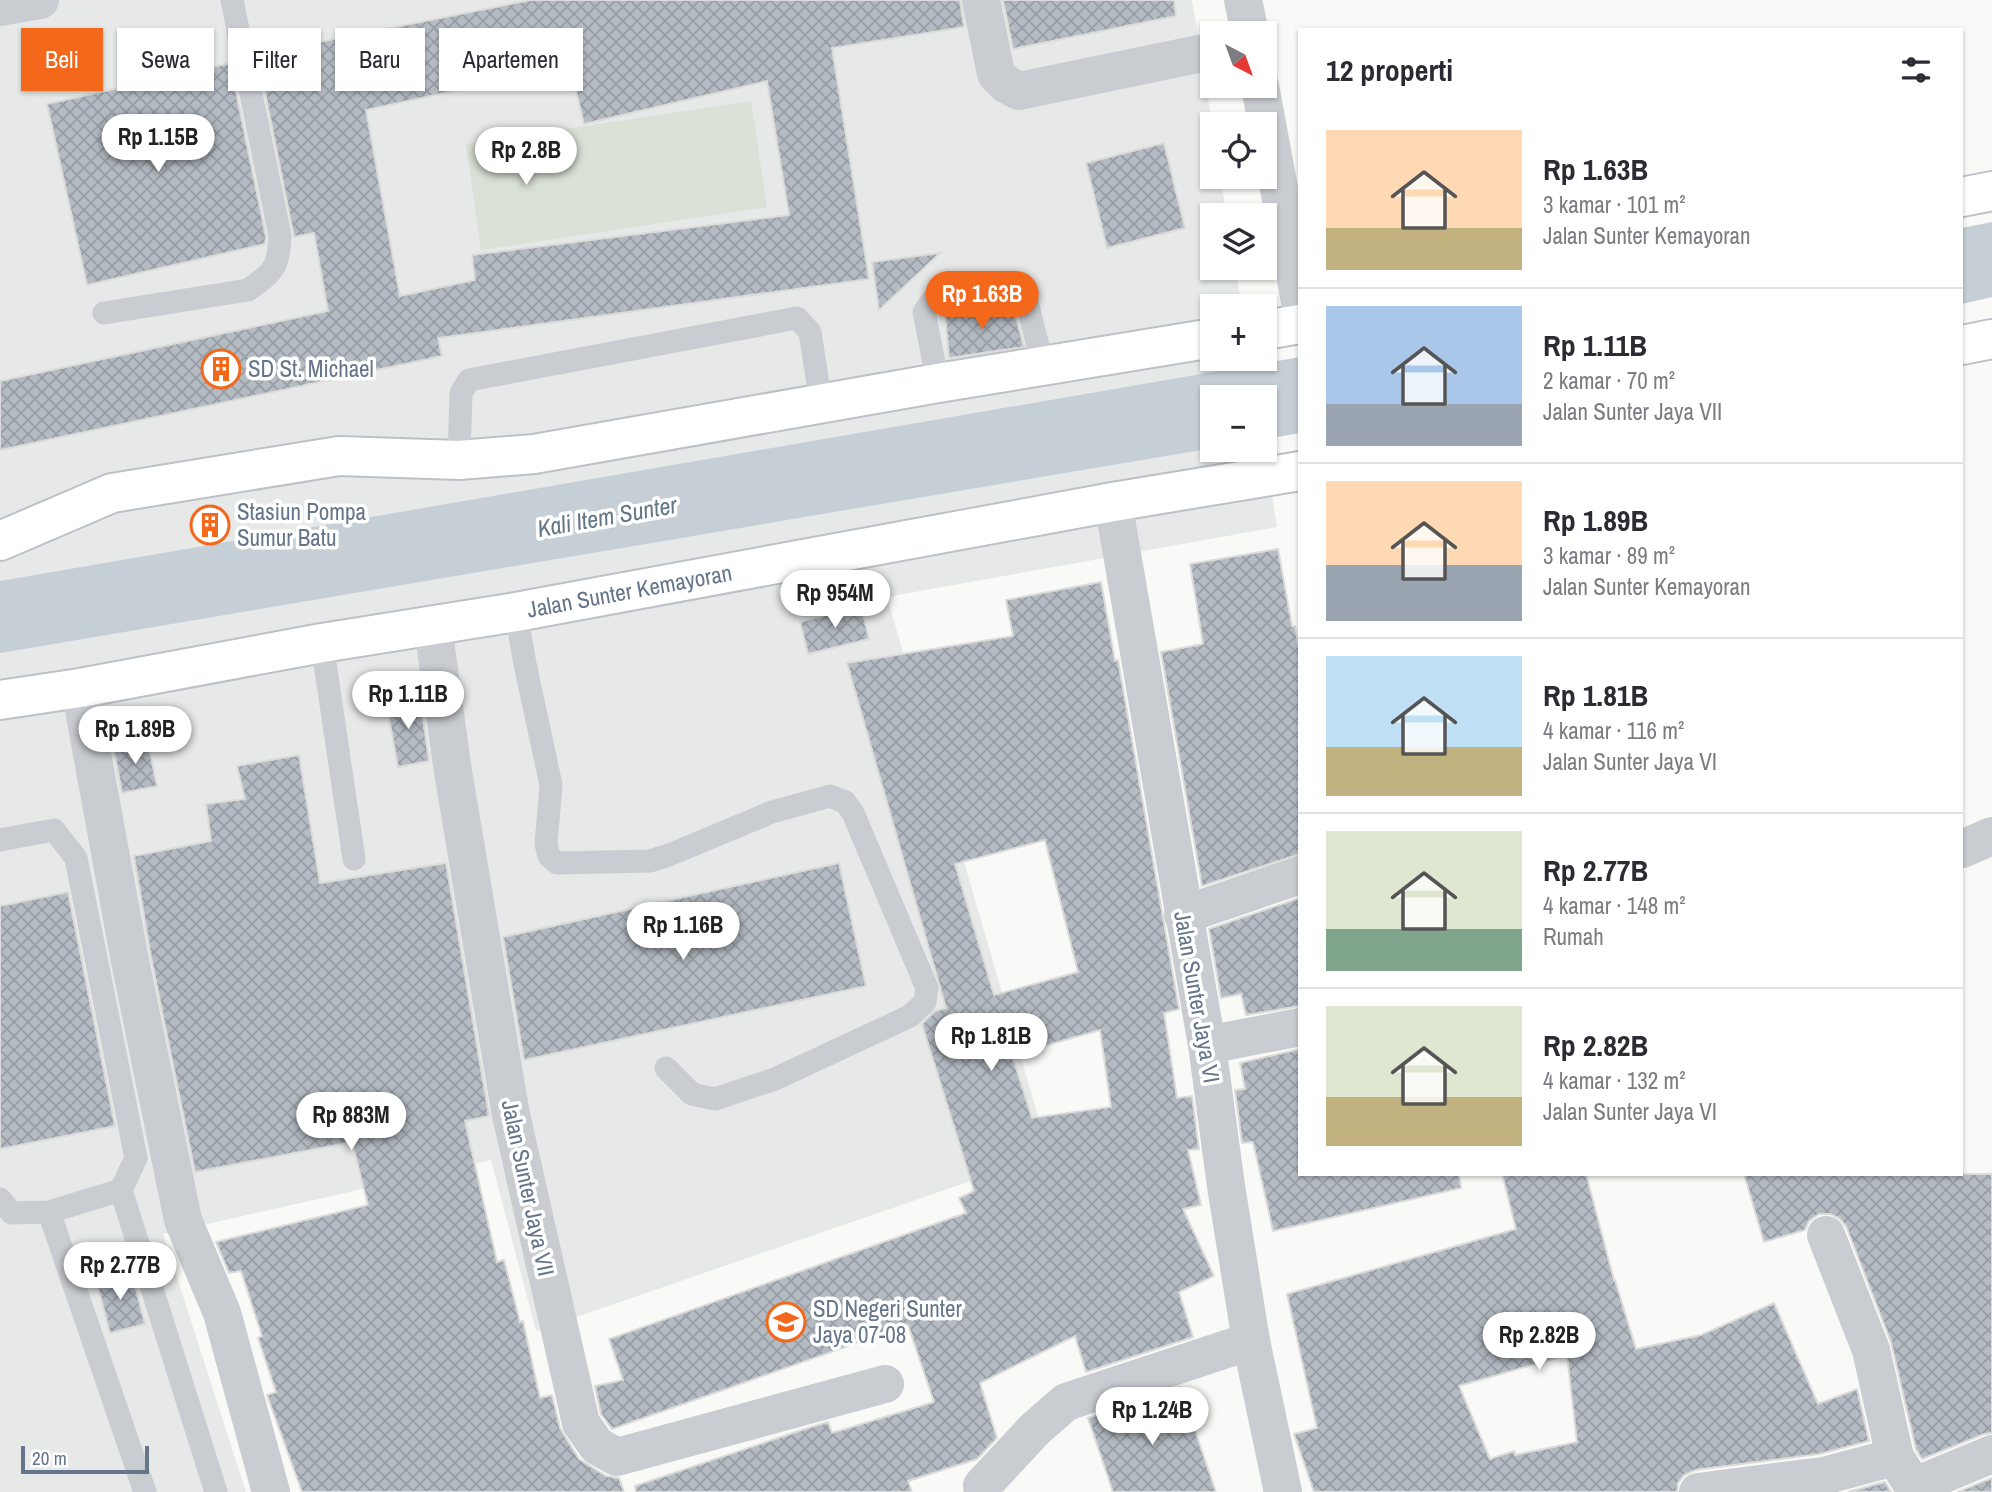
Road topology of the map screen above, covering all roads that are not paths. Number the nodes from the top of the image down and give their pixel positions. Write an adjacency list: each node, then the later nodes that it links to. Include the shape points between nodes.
1 (40, 0): 5 (street)
2 (232, 0): 12 (lane, via 280,236 279,259 268,277 248,290)
3 (981, 0): 7 (street, via 996,74 1019,91)
4 (1243, 0): 6 (street)
5 (0, 7)
6 (1247, 21)
7 (1200, 54)
8 (1262, 98): 11 (street)
9 (1992, 191): 10 (main road)
10 (1963, 197)
11 (1298, 291)
12 (104, 313)
13 (1298, 324): 14 (main road)
14 (1277, 328)
15 (1992, 339): 17 (main road)
16 (1200, 340): 18 (main road)
17 (1963, 345)
18 (1043, 366): 19 (main road); 19 (lane, via 1020,288 932,301 924,312)
19 (938, 383): 20 (main road)
20 (821, 404): 21 (main road, via 534,454); 21 (lane, via 810,332 797,318 468,380 461,393)
21 (459, 460): 24 (main road, via 339,456 112,493)
22 (1298, 471): 23 (main road, Jalan Sunter Kemayoran)
23 (1113, 502): 25 (main road, Jalan Sunter Kemayoran); 35 (street, Jalan Sunter Jaya VI)
24 (0, 541)
25 (516, 612): 26 (main road, Jalan Sunter Kemayoran); 38 (lane, via 551,785 549,856 557,863 650,861 772,813 830,796 845,802 853,813 927,988 925,1002 909,1016 775,1079 715,1100 692,1094)
26 (433, 627): 27 (main road, Jalan Sunter Kemayoran); 44 (street, Jalan Sunter Jaya VII, via 510,1115 581,1423 597,1446 617,1457)
27 (322, 643): 28 (main road, Jalan Sunter Kemayoran); 33 (lane)
28 (80, 688): 29 (main road, Jalan Sunter Kemayoran); 50 (street, via 183,1220 222,1313)
29 (0, 700)
30 (1992, 836): 32 (street)
31 (0, 840): 39 (lane, via 54,830 76,858 136,1158)
32 (1963, 849)
33 (354, 859)
34 (1298, 876): 35 (street)
35 (1184, 915): 37 (street, Jalan Sunter Jaya VI)
36 (1298, 1027): 37 (street)
37 (1207, 1045): 43 (street, Jalan Sunter Jaya VI)
38 (666, 1069)
39 (121, 1190): 41 (lane); 49 (lane)
40 (0, 1199): 41 (lane, via 12,1213)
41 (49, 1212): 48 (lane)
42 (1826, 1235): 46 (street, via 1871,1350)
43 (1251, 1341): 47 (street, via 1066,1402); 51 (street, Jalan Sunter Jaya VI)
44 (885, 1384)
45 (1992, 1454): 46 (street)
46 (1909, 1478): 52 (street, via 1824,1476)
47 (982, 1486)
48 (145, 1492)
49 (216, 1492)
50 (271, 1492)
51 (1283, 1492)
52 (1698, 1492)

